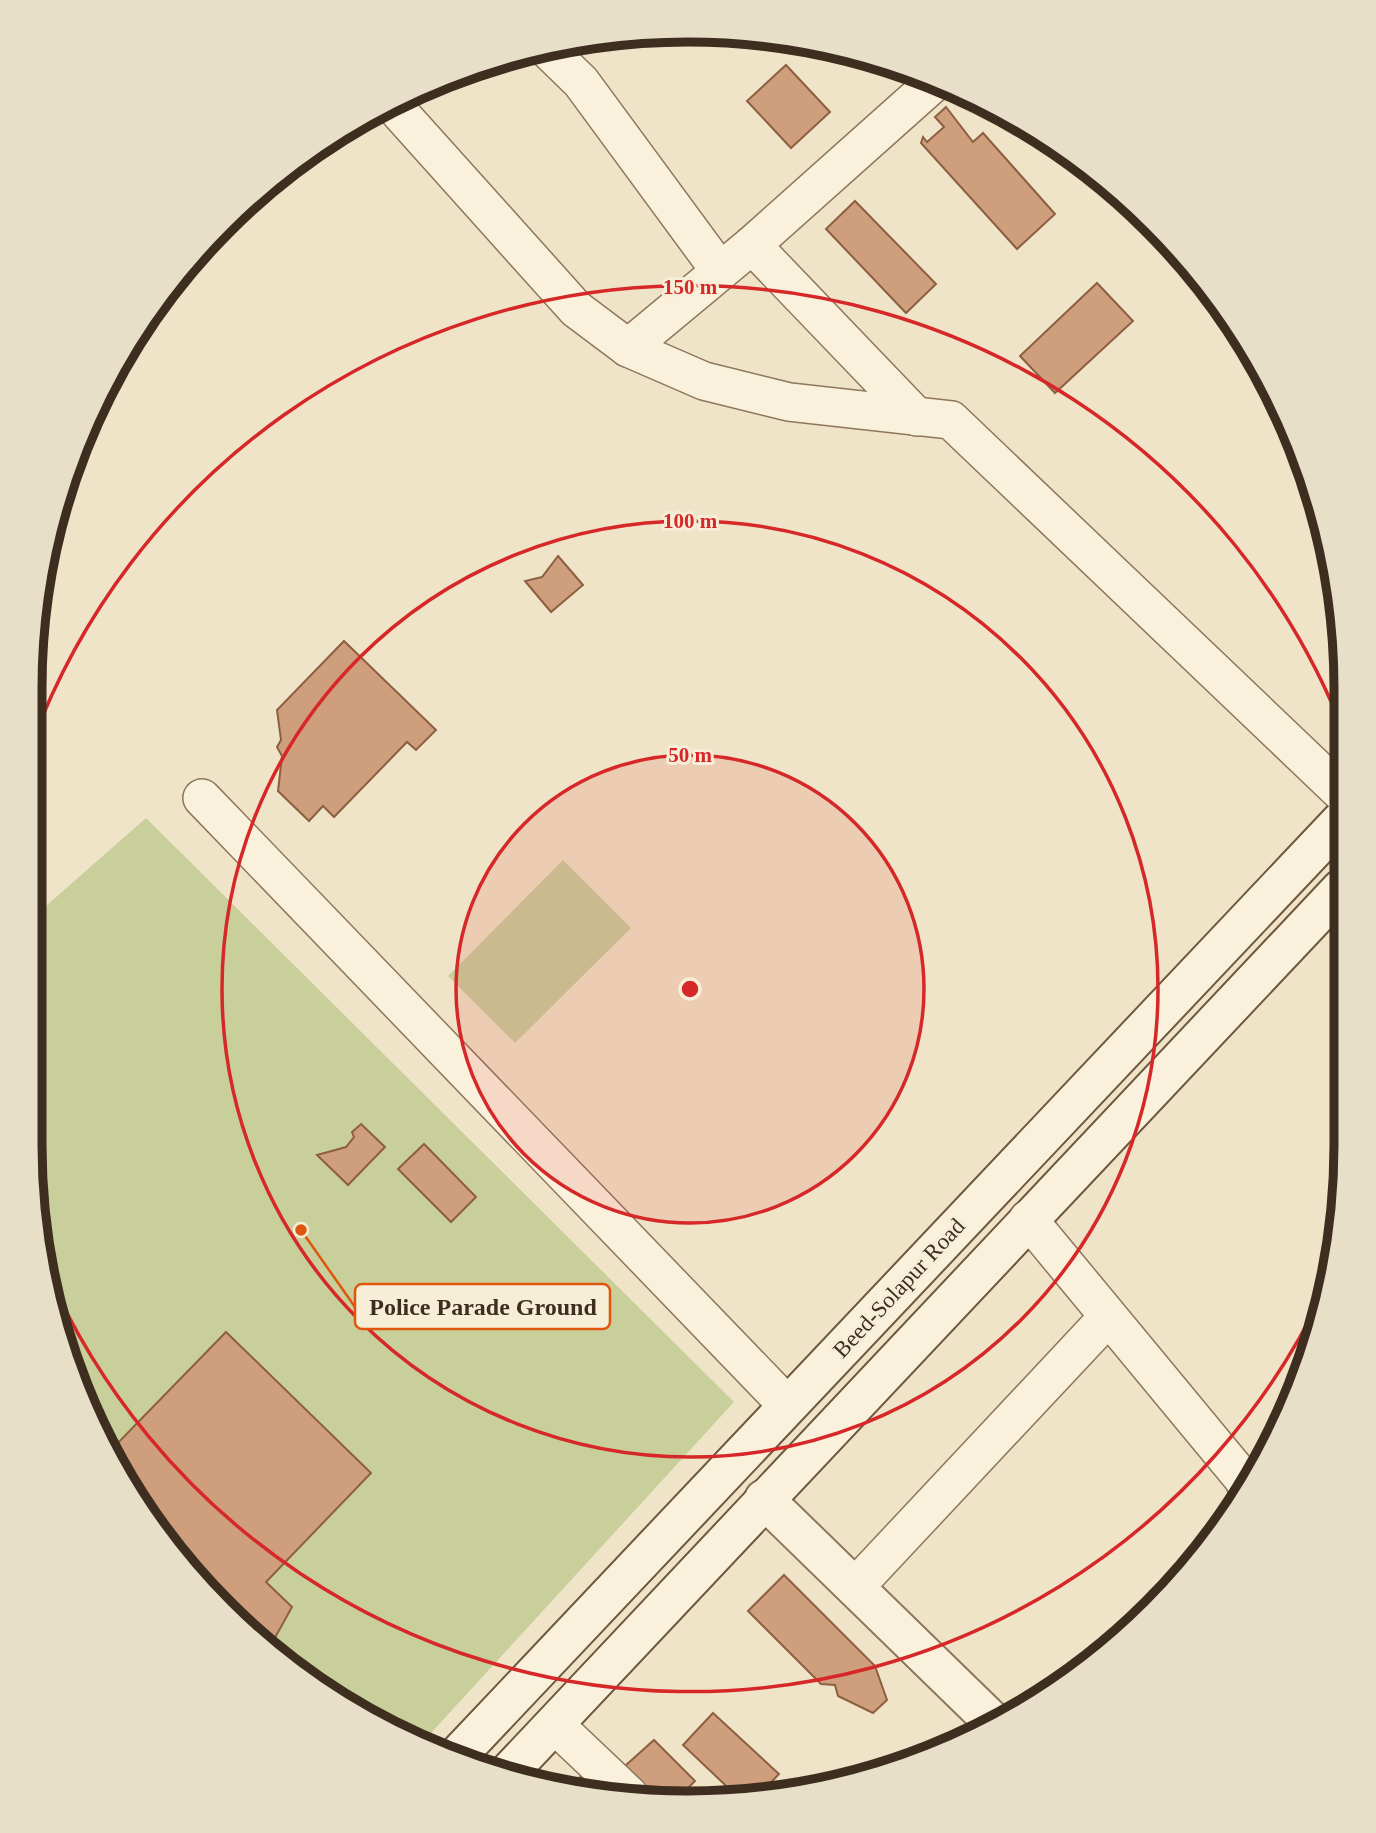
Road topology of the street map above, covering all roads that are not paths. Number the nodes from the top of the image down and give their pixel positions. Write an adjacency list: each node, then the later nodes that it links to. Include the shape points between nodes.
1 (554, 56): 5 (street, via 581,82)
2 (928, 88): 4 (street)
3 (398, 111): 6 (street, via 576,309)
4 (752, 245): 5 (street); 7 (street)
5 (720, 271): 6 (street)
6 (628, 348): 7 (street, via 704,381 789,402)
7 (917, 416): 8 (street, via 951,420)
8 (1334, 785)
9 (202, 798): 14 (street)
10 (1334, 828): 14 (main road, Beed-Solapur Road)
11 (1334, 897): 12 (main road, Beed-Solapur Road)
12 (1028, 1219): 13 (street); 16 (main road, Beed-Solapur Road)
13 (1108, 1317): 15 (street); 17 (street)
14 (788, 1406): 20 (main road, Beed-Solapur Road)
15 (1241, 1477)
16 (764, 1499): 17 (main road); 19 (main road, Beed-Solapur Road)
17 (855, 1587): 18 (main road)
18 (988, 1717)
19 (555, 1725): 21 (main road, Beed-Solapur Road); 22 (street)
20 (462, 1750)
21 (514, 1767)
22 (621, 1787)

